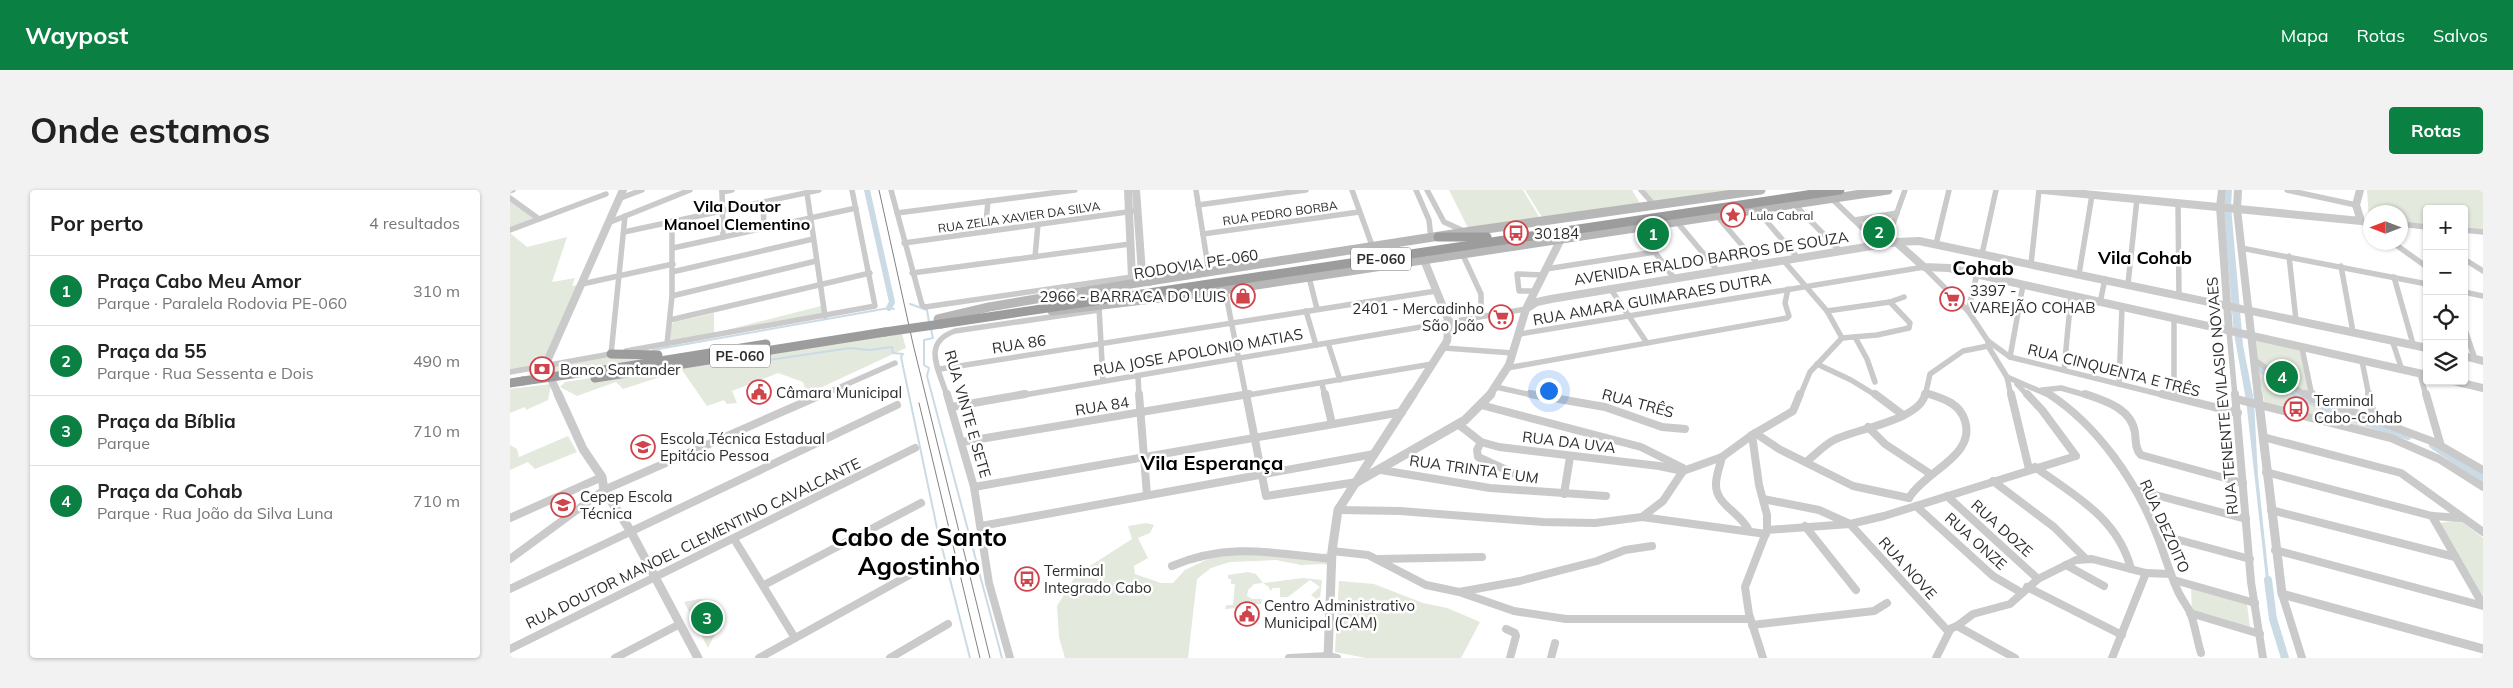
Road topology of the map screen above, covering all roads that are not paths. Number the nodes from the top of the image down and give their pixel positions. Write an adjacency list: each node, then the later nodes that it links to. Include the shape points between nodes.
1 (599, 190): 58 (street, via 606,194)
2 (623, 190): 36 (street)
3 (642, 190): 36 (street)
4 (690, 190): 55 (street)
5 (732, 190): 30 (street)
6 (819, 190): 31 (street)
7 (852, 190): 46 (street)
8 (891, 190): 52 (street)
9 (1076, 190): 32 (street)
10 (1128, 190): 50 (street)
11 (1136, 190): 50 (street)
12 (1196, 190): 42 (street)
13 (1306, 190): 42 (street)
14 (1352, 190): 51 (street)
15 (1416, 190): 79 (street)
16 (1427, 190): 71 (street, via 1444,222 1462,231)
17 (1641, 190): 44 (street)
18 (1761, 190): 44 (main road, PE-060)
19 (1797, 190): 54 (highway, RODOVIA PE-060 / PE-060)
20 (1840, 190): 54 (highway, RODOVIA PE-060 / PE-060)
21 (1888, 190): 35 (main road, PE-060)
22 (1905, 190): 53 (street)
23 (1949, 190): 86 (street)
24 (1996, 190): 96 (street)
25 (2041, 190): 33 (street); 106 (street)
26 (2222, 190): 45 (street, RUA TENENTE EVILASIO NOVAES)
27 (2238, 190): 47 (street)
28 (2287, 190): 43 (street)
29 (2360, 190): 43 (street)
30 (722, 191): 48 (street)
31 (807, 193): 39 (street); 57 (street)
32 (1038, 193): 38 (street)
33 (2092, 195): 37 (street); 119 (street)
34 (510, 198): 58 (street)
35 (1831, 198): 41 (main road, PE-060); 59 (street)
36 (618, 199): 62 (street)
37 (2136, 199): 40 (street); 130 (street)
38 (988, 201): 52 (street); 73 (street)
39 (763, 202): 48 (street); 67 (street)
40 (2178, 203): 45 (street); 141 (street)
41 (1794, 204): 49 (main road, PE-060); 93 (street)
42 (1198, 205): 76 (street)
43 (2356, 205): 60 (street)
44 (1654, 206): 54 (main road); 71 (main road, PE-060)
45 (2221, 207): 47 (street); 149 (street, RUA TENENTE EVILASIO NOVAES)
46 (856, 208): 57 (street); 115 (street)
47 (2235, 209): 60 (street); 90 (street)
48 (723, 210): 61 (street); 77 (street)
49 (1756, 210): 56 (main road, PE-060); 99 (street)
50 (1134, 211): 63 (street, RUA ZELIA XAVIER DA SILVA); 84 (street); 126 (street, via 1142,273)
51 (1359, 212): 76 (street, RUA PEDRO BORBA); 89 (street)
52 (898, 213): 82 (street)
53 (1897, 213): 59 (street); 85 (street)
54 (1676, 215): 56 (main road, PE-060); 68 (main road, PE-060); 78 (highway, RODOVIA PE-060 / PE-060); 91 (highway, RODOVIA PE-060 / PE-060); 111 (street)
55 (625, 216): 62 (street); 72 (street)
56 (1717, 216): 105 (street)
57 (810, 218): 67 (street); 80 (street)
58 (539, 219): 69 (street)
59 (1855, 220): 85 (street)
60 (2361, 221)
61 (672, 222): 72 (street); 88 (street)
62 (608, 223): 128 (street)
63 (1038, 224): 73 (street, RUA ZELIA XAVIER DA SILVA); 98 (street)
64 (2408, 225): 65 (street)
65 (2414, 226): 66 (street); 74 (street)
66 (2423, 227)
67 (764, 228): 77 (street)
68 (1637, 228): 83 (main road, PE-060); 94 (street)
69 (510, 230)
70 (2468, 230): 75 (street)
71 (1472, 231): 79 (main road, PE-060)
72 (624, 232): 120 (street)
73 (985, 232): 82 (street, RUA ZELIA XAVIER DA SILVA)
74 (2423, 232)
75 (2483, 232)
76 (1203, 234): 117 (street)
77 (724, 237): 88 (street)
78 (1487, 237): 79 (highway); 110 (highway, RODOVIA PE-060 / PE-060)
79 (1434, 238): 89 (main road, PE-060)
80 (813, 240): 102 (street); 113 (street)
81 (1896, 242): 85 (street, AVENIDA ERALDO BARROS DE SOUZA); 86 (street, AVENIDA ERALDO BARROS DE SOUZA); 109 (street)
82 (904, 243): 116 (street)
83 (1560, 243): 87 (main road, PE-060); 114 (street)
84 (1130, 244): 98 (street); 121 (street)
85 (1883, 244): 93 (street, AVENIDA ERALDO BARROS DE SOUZA)
86 (1936, 244): 96 (street, AVENIDA ERALDO BARROS DE SOUZA)
87 (1508, 247): 91 (highway); 95 (main road, PE-060)
88 (673, 248): 104 (street)
89 (1373, 248): 110 (main road, PE-060)
90 (2242, 248): 97 (street); 154 (street)
91 (1452, 249): 110 (highway, RODOVIA PE-060 / PE-060)
92 (2403, 250): 107 (street)
93 (1840, 251): 99 (street, AVENIDA ERALDO BARROS DE SOUZA)
94 (1655, 252): 114 (street); 124 (street)
95 (1462, 254): 100 (main road, PE-060); 160 (street, via 1481,294)
96 (1982, 254): 106 (street, AVENIDA ERALDO BARROS DE SOUZA)
97 (2289, 256): 108 (street); 164 (street)
98 (1035, 257): 116 (street)
99 (1798, 258): 101 (street, AVENIDA ERALDO BARROS DE SOUZA)
100 (1424, 260): 122 (main road, PE-060); 138 (street)
101 (1783, 260): 105 (street, AVENIDA ERALDO BARROS DE SOUZA); 129 (street)
102 (816, 262): 131 (street); 142 (street)
103 (2468, 262): 112 (street)
104 (672, 264): 113 (street); 120 (street)
105 (1758, 264): 111 (street, AVENIDA ERALDO BARROS DE SOUZA)
106 (2031, 264): 119 (street, AVENIDA ERALDO BARROS DE SOUZA)
107 (2423, 264)
108 (2341, 266): 123 (street); 170 (street)
109 (1924, 267): 118 (street); 129 (street, RUA AMARA GUIMARAES DUTRA); 157 (street)
110 (1290, 270): 117 (main road, PE-060); 122 (main road, PE-060); 137 (main road, PE-060); 158 (highway, RODOVIA PE-060 / PE-060); 165 (highway, RODOVIA PE-060 / PE-060)
111 (1718, 271): 124 (street, AVENIDA ERALDO BARROS DE SOUZA)
112 (2483, 271)
113 (672, 272): 142 (street)
114 (1544, 272): 139 (street); 139 (street, via 1518,273 1519,292)
115 (870, 273): 131 (street); 159 (street, via 876,304 873,308)
116 (912, 273): 135 (street, via 925,307)
117 (1209, 273): 126 (main road, PE-060)
118 (1977, 274): 132 (street); 157 (street)
119 (2079, 274): 125 (street, AVENIDA ERALDO BARROS DE SOUZA)
120 (618, 277): 128 (street); 188 (street)
121 (1132, 277): 133 (street); 135 (street)
122 (1309, 277): 152 (street)
123 (2394, 277): 127 (street); 182 (street)
124 (1674, 278): 134 (street, AVENIDA ERALDO BARROS DE SOUZA)
125 (2105, 279): 130 (street, AVENIDA ERALDO BARROS DE SOUZA); 148 (street)
126 (1149, 282): 133 (main road, PE-060)
127 (2423, 283)
128 (582, 284): 198 (street)
129 (1805, 284): 136 (street, RUA AMARA GUIMARAES DUTRA); 156 (street)
130 (2128, 284): 141 (street, AVENIDA ERALDO BARROS DE SOUZA)
131 (819, 285): 159 (street); 163 (street)
132 (2023, 285): 143 (street); 190 (street)
133 (1124, 286): 135 (main road, PE-060)
134 (1610, 288): 146 (street, AVENIDA ERALDO BARROS DE SOUZA); 161 (street)
135 (1074, 289): 165 (main road, PE-060, via 989,307)
136 (1788, 289): 161 (street, RUA AMARA GUIMARAES DUTRA); 179 (street, via 1785,303 1787,318)
137 (1225, 290): 150 (main road, PE-060); 166 (street)
138 (1436, 290): 152 (street, RUA 86); 167 (street)
139 (1533, 293): 146 (street, AVENIDA ERALDO BARROS DE SOUZA); 153 (street)
140 (2468, 293): 144 (street)
141 (2180, 295): 149 (street, AVENIDA ERALDO BARROS DE SOUZA)
142 (672, 296): 163 (street)
143 (2071, 296): 148 (street); 201 (street)
144 (2483, 296)
145 (1904, 297): 147 (street)
146 (1551, 299): 153 (street, AVENIDA ERALDO BARROS DE SOUZA, via 1536,302)
147 (1890, 302): 156 (street); 174 (street, via 1910,323 1909,328)
148 (2100, 303): 151 (street)
149 (2229, 305): 154 (street, AVENIDA ERALDO BARROS DE SOUZA); 169 (street, RUA TENENTE EVILASIO NOVAES)
150 (1099, 308): 158 (main road, PE-060); 177 (street); 200 (street, RUA VINTE E SETE, via 955,331 942,336 936,343 934,351)
151 (2122, 308): 162 (street); 213 (street)
152 (1316, 309): 155 (street, RUA 86)
153 (1526, 309): 160 (street, RUA JOSE APOLONIO MATIAS); 171 (street)
154 (2244, 309): 164 (street, AVENIDA ERALDO BARROS DE SOUZA); 172 (street)
155 (1306, 311): 166 (street, RUA 86); 183 (street)
156 (1827, 311): 175 (street)
157 (1968, 311): 180 (street)
158 (1022, 313): 165 (highway, PE-060)
159 (825, 316): 181 (street)
160 (1481, 316): 167 (street, RUA JOSE APOLONIO MATIAS)
161 (1629, 316): 171 (street, RUA AMARA GUIMARAES DUTRA); 179 (street)
162 (2174, 319): 169 (street); 222 (street)
163 (670, 320): 181 (street)
164 (2296, 320): 170 (street, AVENIDA ERALDO BARROS DE SOUZA)
165 (939, 322): 168 (highway, PE-060, bridge)
166 (1232, 322): 177 (street, RUA 86); 191 (street)
167 (1450, 322): 178 (street, RUA JOSE APOLONIO MATIAS); 185 (street)
168 (887, 329): 189 (highway, PE-060); 205 (highway, PE-060)
169 (2231, 331): 172 (street); 223 (street, RUA TENENTE EVILASIO NOVAES)
170 (2353, 332): 176 (street)
171 (1520, 334): 187 (street)
172 (2247, 335): 186 (street); 192 (street)
173 (2468, 336): 193 (street)
174 (1856, 337): 175 (street); 210 (street)
175 (1842, 338): 197 (street)
176 (2392, 340): 182 (street); 202 (street)
177 (1101, 343): 200 (street, RUA 86); 209 (street)
178 (1328, 343): 183 (street, RUA JOSE APOLONIO MATIAS); 208 (street)
179 (1646, 343): 199 (street)
180 (1988, 343): 190 (street, RUA CINQUENTA E TRÊS); 207 (street); 220 (street, via 1963,351 1930,374)
181 (667, 344): 188 (street)
182 (2412, 344): 184 (street)
183 (1316, 345): 191 (street, RUA JOSE APOLONIO MATIAS)
184 (2423, 347)
185 (1444, 348): 187 (street); 196 (street)
186 (2302, 348): 194 (street); 224 (street)
187 (1513, 353): 199 (street)
188 (611, 354): 189 (highway); 198 (street)
189 (695, 355): 205 (highway, PE-060)
190 (2010, 357): 201 (street, RUA CINQUENTA E TRÊS)
191 (1239, 358): 206 (street, RUA JOSE APOLONIO MATIAS); 221 (street)
192 (2253, 359): 224 (street); 227 (street)
193 (2479, 360)
194 (2362, 361): 202 (street); 233 (street)
195 (894, 363): 264 (street)
196 (1432, 364): 208 (street, RUA 84); 229 (street)
197 (1817, 364): 232 (street, via 1842,373); 238 (street, via 1810,372 1793,411)
198 (545, 366): 203 (street); 258 (street, via 583,450)
199 (1507, 368): 217 (street)
200 (940, 369): 228 (street, RUA VINTE E SETE)
201 (2064, 370): 213 (street, RUA CINQUENTA E TRÊS)
202 (2402, 370): 204 (street)
203 (510, 372)
204 (2423, 374)
205 (597, 375): 215 (highway, PE-060)
206 (1138, 376): 209 (street, RUA JOSE APOLONIO MATIAS); 231 (street)
207 (2007, 377): 219 (street, RUA DEZOITO); 251 (street)
208 (1340, 380): 211 (street, RUA 84)
209 (1103, 381): 228 (street, RUA JOSE APOLONIO MATIAS)
210 (1875, 382)
211 (1322, 384): 221 (street, RUA 84); 234 (street)
212 (2017, 384): 251 (street, via 2042,410 2076,456)
213 (2119, 384): 222 (street, RUA CINQUENTA E TRÊS)
214 (2468, 384): 218 (street)
215 (516, 385)
216 (2426, 385): 243 (street)
217 (1496, 387): 226 (street); 237 (street, RUA TRÊS, via 1605,407 1662,427)
218 (2483, 388)
219 (2042, 390): 261 (street, via 2070,389 2129,416 2133,421 2137,452 2141,455); 265 (street, RUA DEZOITO, via 2080,419 2110,452)
220 (1925, 393): 232 (street, via 1920,407); 256 (street, via 1951,401 1959,407 1968,431 1960,452)
221 (1246, 396): 231 (street, RUA 84); 240 (street)
222 (2174, 397): 230 (street, RUA CINQUENTA E TRÊS)
223 (2236, 399): 227 (street); 230 (street, RUA TENENTE EVILASIO NOVAES)
224 (2313, 399): 233 (street)
225 (897, 405): 284 (street)
226 (1481, 405): 235 (street); 253 (street, via 1641,447)
227 (2258, 405): 239 (street); 263 (street, via 2416,446 2447,462)
228 (951, 406): 241 (street, RUA VINTE E SETE)
229 (1402, 412): 234 (street); 245 (street)
230 (2238, 413): 261 (street, RUA TENENTE EVILASIO NOVAES)
231 (1140, 414): 241 (street, RUA 84); 246 (street)
232 (1903, 416): 236 (street)
233 (2374, 421): 243 (street)
234 (1332, 424): 240 (street)
235 (1458, 424): 242 (street, RUA DA UVA); 250 (street)
236 (1868, 427): 249 (street, via 1826,444); 256 (street, via 1885,444)
237 (1685, 429)
238 (1753, 434): 248 (street); 249 (street); 271 (street, via 1759,485)
239 (2263, 437): 254 (street); 279 (street, via 2402,474)
240 (1254, 438): 246 (street); 257 (street)
241 (962, 442): 262 (street, RUA VINTE E SETE)
242 (1481, 442): 247 (street, RUA DA UVA); 255 (street, via 1478,457)
243 (2440, 446): 252 (street)
244 (914, 448): 289 (street, RUA DOUTOR MANOEL CLEMENTINO CAVALCANTE)
245 (1374, 454): 250 (street, via 1375,461); 257 (street); 260 (street)
246 (1144, 457): 262 (street); 267 (street)
247 (1570, 457): 253 (street, RUA DA UVA); 266 (street)
248 (1722, 457): 253 (street); 285 (street, via 1716,481 1718,494 1743,518)
249 (1806, 462): 270 (street, via 1853,486)
250 (1384, 468): 260 (street); 266 (street, RUA TRINTA E UM, via 1490,488)
251 (2032, 468): 259 (street); 302 (street, via 2101,516 2113,529 2129,557)
252 (2483, 470)
253 (1685, 471): 277 (street, via 1663,501)
254 (2266, 472): 275 (street); 276 (street)
255 (1513, 473)
256 (1928, 473): 270 (street, via 1916,484)
257 (1261, 475): 260 (street, via 1265,495 1270,497); 267 (street)
258 (602, 477): 264 (street); 278 (street)
259 (1993, 481): 269 (street); 297 (street, via 2060,531)
260 (1357, 482): 274 (street)
261 (2244, 483): 280 (street, RUA TENENTE EVILASIO NOVAES)
262 (974, 487): 282 (street, RUA VINTE E SETE)
263 (2483, 487)
264 (604, 490): 284 (street); 295 (street)
265 (2137, 490): 280 (street); 288 (street, RUA DEZOITO)
266 (1564, 494): 268 (street, RUA TRINTA E UM)
267 (1147, 495): 282 (street)
268 (1606, 496)
269 (1947, 496): 273 (street); 306 (street, RUA DOZE)
270 (1909, 498): 273 (street, RUA ONZE)
271 (1764, 499): 281 (street, via 1819,510); 286 (street)
272 (920, 504): 307 (street)
273 (1916, 505): 281 (street); 311 (street, RUA ONZE, via 2000,581)
274 (1338, 510): 277 (street, via 1400,511 1543,522 1595,523); 292 (street)
275 (2270, 510): 291 (street); 294 (street)
276 (2432, 516): 279 (street); 294 (street)
277 (1642, 517): 285 (street)
278 (510, 518)
279 (2464, 518): 287 (street)
280 (2246, 519): 298 (street, RUA TENENTE EVILASIO NOVAES)
281 (1850, 524): 283 (street); 322 (street, RUA NOVE)
282 (981, 526): 337 (street, RUA VINTE E SETE, via 989,583)
283 (1805, 526): 286 (street); 310 (street)
284 (630, 530): 305 (street); 309 (street)
285 (1749, 531): 286 (street)
286 (1767, 532): 318 (street, via 1745,586)
287 (2483, 532)
288 (2157, 534): 298 (street); 304 (street, RUA DEZOITO)
289 (734, 539): 305 (street, RUA DOUTOR MANOEL CLEMENTINO CAVALCANTE); 307 (street)
290 (1652, 546): 312 (street, via 1625,550 1597,561 1506,584)
291 (2275, 550): 313 (street); 316 (street)
292 (1332, 555): 296 (street, via 1361,553); 301 (street, via 1234,550 1202,554); 331 (street)
293 (1482, 556): 296 (street)
294 (2454, 557): 316 (street)
295 (510, 559)
296 (1379, 559): 312 (street, via 1426,585)
297 (2086, 559): 300 (street); 302 (street)
298 (2250, 559): 315 (street, RUA TENENTE EVILASIO NOVAES)
299 (931, 563): 325 (street)
300 (2066, 565): 306 (street); 308 (street)
301 (1172, 566)
302 (2130, 569): 303 (street)
303 (2146, 573): 304 (street); 324 (street)
304 (2173, 577): 315 (street); 317 (street, RUA DEZOITO)
305 (654, 579): 319 (street); 328 (street, RUA DOUTOR MANOEL CLEMENTINO CAVALCANTE)
306 (2038, 579): 311 (street)
307 (764, 585): 325 (street)
308 (2104, 586)
309 (510, 589)
310 (1856, 590)
311 (2024, 590): 322 (street, via 2010,604 1973,614); 324 (street, RUA ONZE)
312 (1459, 592): 318 (street, via 1514,611 1566,620)
313 (2282, 594): 329 (street); 346 (street)
314 (1887, 603): 318 (street, via 1874,611)
315 (2256, 603): 323 (street, RUA TENENTE EVILASIO NOVAES)
316 (2483, 605)
317 (2190, 613): 323 (street); 330 (street, RUA DEZOITO)
318 (1751, 622): 332 (street)
319 (680, 624): 333 (street); 334 (street)
320 (948, 624): 336 (street)
321 (1506, 629): 339 (street, via 1516,636)
322 (1951, 629): 327 (street, RUA NOVE); 341 (street)
323 (2260, 634): 345 (street, RUA TENENTE EVILASIO NOVAES)
324 (2122, 635): 344 (street)
325 (795, 638): 335 (street)
326 (1555, 643): 340 (street)
327 (1996, 648): 342 (street); 343 (street, RUA NOVE)
328 (510, 649)
329 (2483, 649)
330 (2201, 653)
331 (1331, 657): 338 (street)
332 (1763, 657)
333 (616, 658)
334 (698, 658)
335 (759, 658)
336 (890, 658)
337 (1010, 658)
338 (1290, 658)
339 (1510, 658)
340 (1551, 658)
341 (1936, 658)
342 (1995, 658)
343 (2015, 658)
344 (2112, 658)
345 (2263, 658)
346 (2302, 658)

